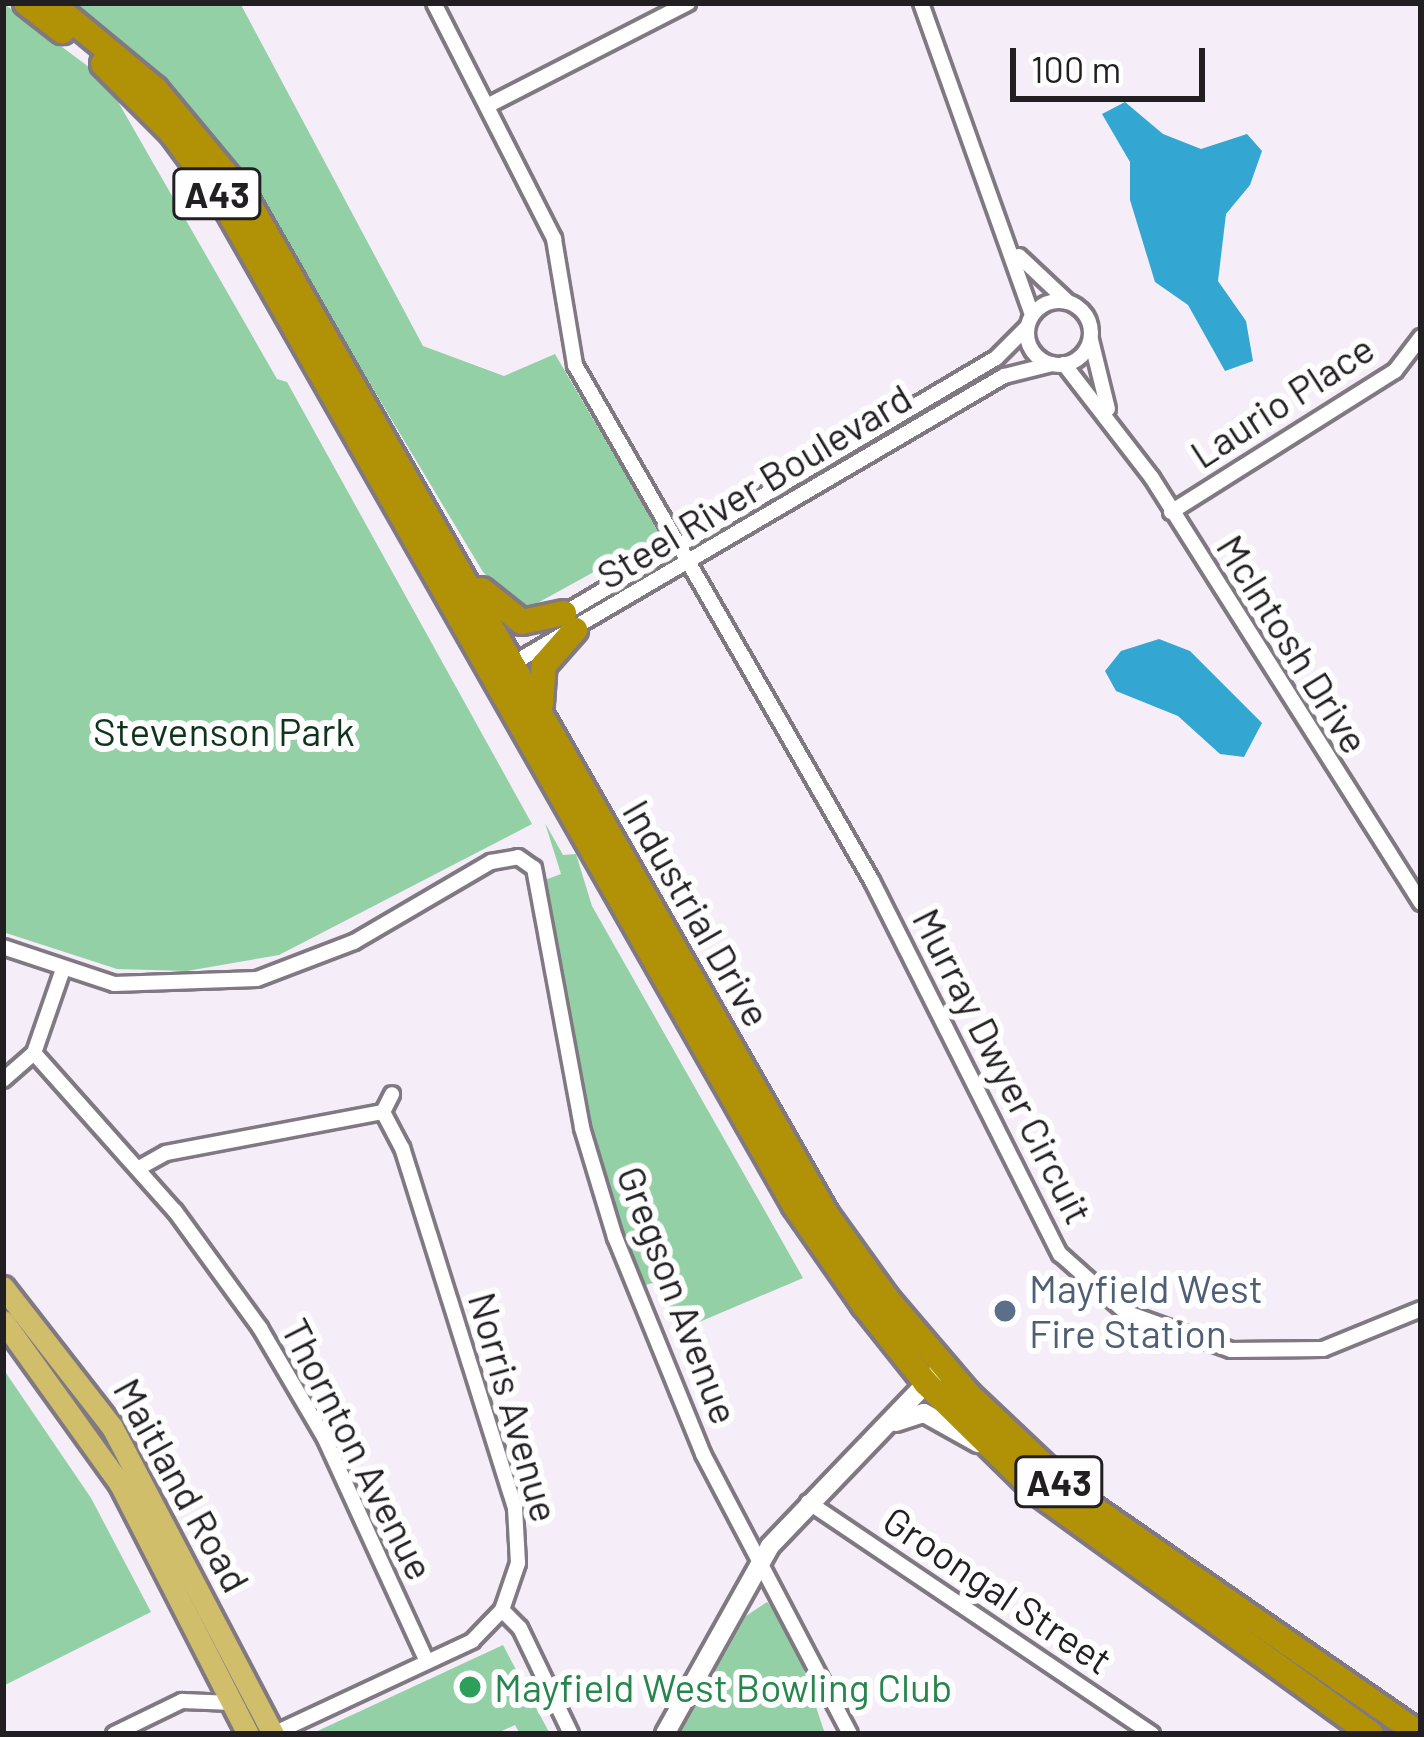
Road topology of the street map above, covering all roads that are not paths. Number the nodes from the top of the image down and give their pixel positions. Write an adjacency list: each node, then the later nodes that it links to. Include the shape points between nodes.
1 (26, 3): 19 (highway, Industrial Drive / A43, via 145,103 200,168)
2 (52, 3): 15 (highway, Industrial Drive / A43, via 155,89 216,156)
3 (434, 3): 6 (street, Murray Dwyer Circuit)
4 (688, 3): 6 (street)
5 (921, 3): 7 (street, via 960,128)
6 (488, 106): 16 (street, Murray Dwyer Circuit, via 560,255 575,365)
7 (1016, 252): 8 (street); 9 (street)
8 (1068, 302): 9 (street); 11 (street, via 1086,316)
9 (1030, 321): 12 (street, via 1032,350); 16 (street, Steel River Boulevard, via 996,358)
10 (1421, 337): 14 (street, Laurio Place, via 1395,371)
11 (1090, 340): 12 (street); 13 (street, McIntosh Drive)
12 (1058, 364): 13 (street, McIntosh Drive); 17 (street, Steel River Boulevard, via 1004,376)
13 (1112, 419): 14 (street, McIntosh Drive)
14 (1172, 512): 21 (street, McIntosh Drive)
15 (434, 526): 18 (highway, via 509,616); 19 (highway, Industrial Drive / A43)
16 (678, 547): 17 (street, Murray Dwyer Circuit); 18 (street, Steel River Boulevard)
17 (686, 564): 18 (street, Steel River Boulevard); 30 (street, Murray Dwyer Circuit, via 872,881 1035,1217 1088,1282 1160,1330 1231,1350 1323,1349)
18 (570, 622): 19 (street, Steel River Boulevard); 20 (highway, via 540,676)
19 (499, 659): 20 (highway, Industrial Drive / A43); 32 (highway, Industrial Drive / A43, via 795,1206)
20 (549, 725): 32 (highway, Industrial Drive / A43, via 826,1214)
21 (1421, 902)
22 (3, 947): 23 (street)
23 (62, 973): 24 (street); 36 (street, Gregson Avenue, via 169,987 257,979 354,942 491,862 518,857 539,877 583,1127 615,1237 660,1359)
24 (34, 1053): 25 (street); 28 (street, Thornton Avenue)
25 (3, 1080)
26 (392, 1094): 27 (street)
27 (383, 1112): 28 (street, via 166,1153); 37 (street, Norris Avenue, via 402,1148 515,1508 518,1564)
28 (139, 1168): 38 (street, Thornton Avenue, via 286,1370)
29 (3, 1287): 42 (main road, Maitland Road, via 112,1426)
30 (1421, 1309)
31 (3, 1322): 39 (main road, Maitland Road, via 120,1484)
32 (934, 1375): 33 (main road); 34 (highway, Industrial Drive / A43); 48 (highway, Industrial Drive / A43, via 1110,1524)
33 (867, 1444): 34 (main road, via 920,1412); 35 (main road)
34 (992, 1451): 47 (highway, Industrial Drive / A43, via 1125,1561)
35 (808, 1502): 36 (main road); 46 (street, Groongal Street)
36 (759, 1565): 44 (main road); 45 (street, Gregson Avenue, via 798,1624)
37 (502, 1610): 38 (street, via 472,1641); 43 (street, via 520,1628)
38 (427, 1662): 42 (street)
39 (233, 1703): 40 (street, via 182,1701); 41 (main road, Maitland Road)
40 (114, 1734)
41 (248, 1734)
42 (273, 1734)
43 (571, 1734)
44 (665, 1734)
45 (850, 1734)
46 (1152, 1734)
47 (1371, 1734)
48 (1419, 1734)

